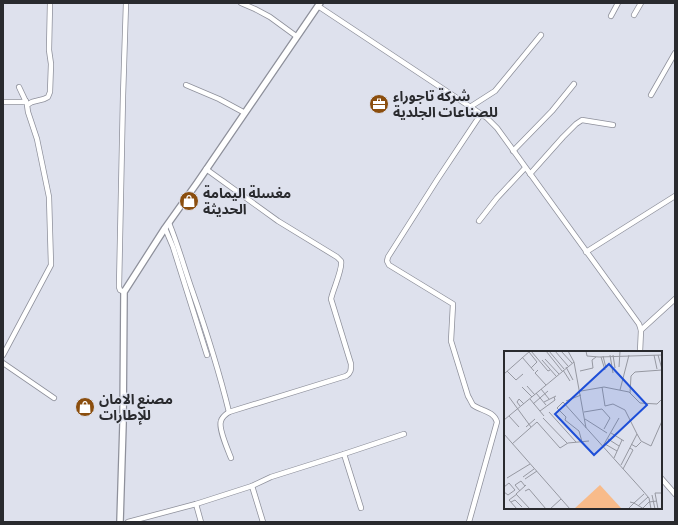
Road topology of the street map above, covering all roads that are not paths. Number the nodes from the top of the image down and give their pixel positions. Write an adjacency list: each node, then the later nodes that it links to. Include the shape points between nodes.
1 (50, 3): 17 (street, via 50,92 44,99)
2 (126, 3): 30 (street, via 119,287)
3 (241, 3): 10 (street, via 270,17)
4 (618, 3): 7 (street)
5 (641, 3): 8 (street)
6 (319, 4): 10 (street); 18 (street)
7 (611, 16)
8 (634, 16)
9 (542, 35): 18 (street, via 495,91)
10 (296, 36): 19 (street)
11 (675, 53): 15 (street)
12 (574, 84): 22 (street)
13 (186, 85): 19 (street)
14 (19, 87): 17 (street)
15 (651, 94)
16 (3, 102): 17 (street)
17 (26, 103): 34 (street, via 37,139 49,197 51,265)
18 (470, 107): 20 (street)
19 (245, 113): 24 (street)
20 (481, 114): 22 (street, via 497,128); 52 (street, via 387,261 389,266 453,304 451,341 468,396 472,404 492,414 497,422)
21 (613, 125): 25 (street, via 582,120)
22 (513, 151): 23 (street)
23 (525, 168): 25 (street); 27 (street)
24 (206, 169): 28 (street); 38 (street, via 278,221 337,257 342,263 331,299 351,364 349,375)
25 (530, 174): 29 (street)
26 (675, 196): 29 (street)
27 (479, 221)
28 (167, 225): 30 (street); 35 (street); 38 (street, via 179,249)
29 (586, 252): 32 (street)
30 (124, 292): 48 (street)
31 (675, 299): 32 (street)
32 (641, 330): 33 (street)
33 (640, 351)
34 (3, 355)
35 (207, 355)
36 (3, 362): 37 (street)
37 (54, 398)
38 (229, 412): 41 (street, via 223,417 220,427)
39 (404, 434): 40 (street)
40 (344, 454): 43 (street, via 271,477); 46 (street)
41 (231, 458)
42 (662, 479): 44 (street)
43 (252, 486): 45 (street); 51 (street)
44 (675, 494)
45 (196, 504): 47 (street); 50 (street)
46 (361, 508)
47 (148, 520): 49 (street)
48 (120, 522)
49 (128, 522)
50 (201, 522)
51 (263, 522)
52 (469, 522)

